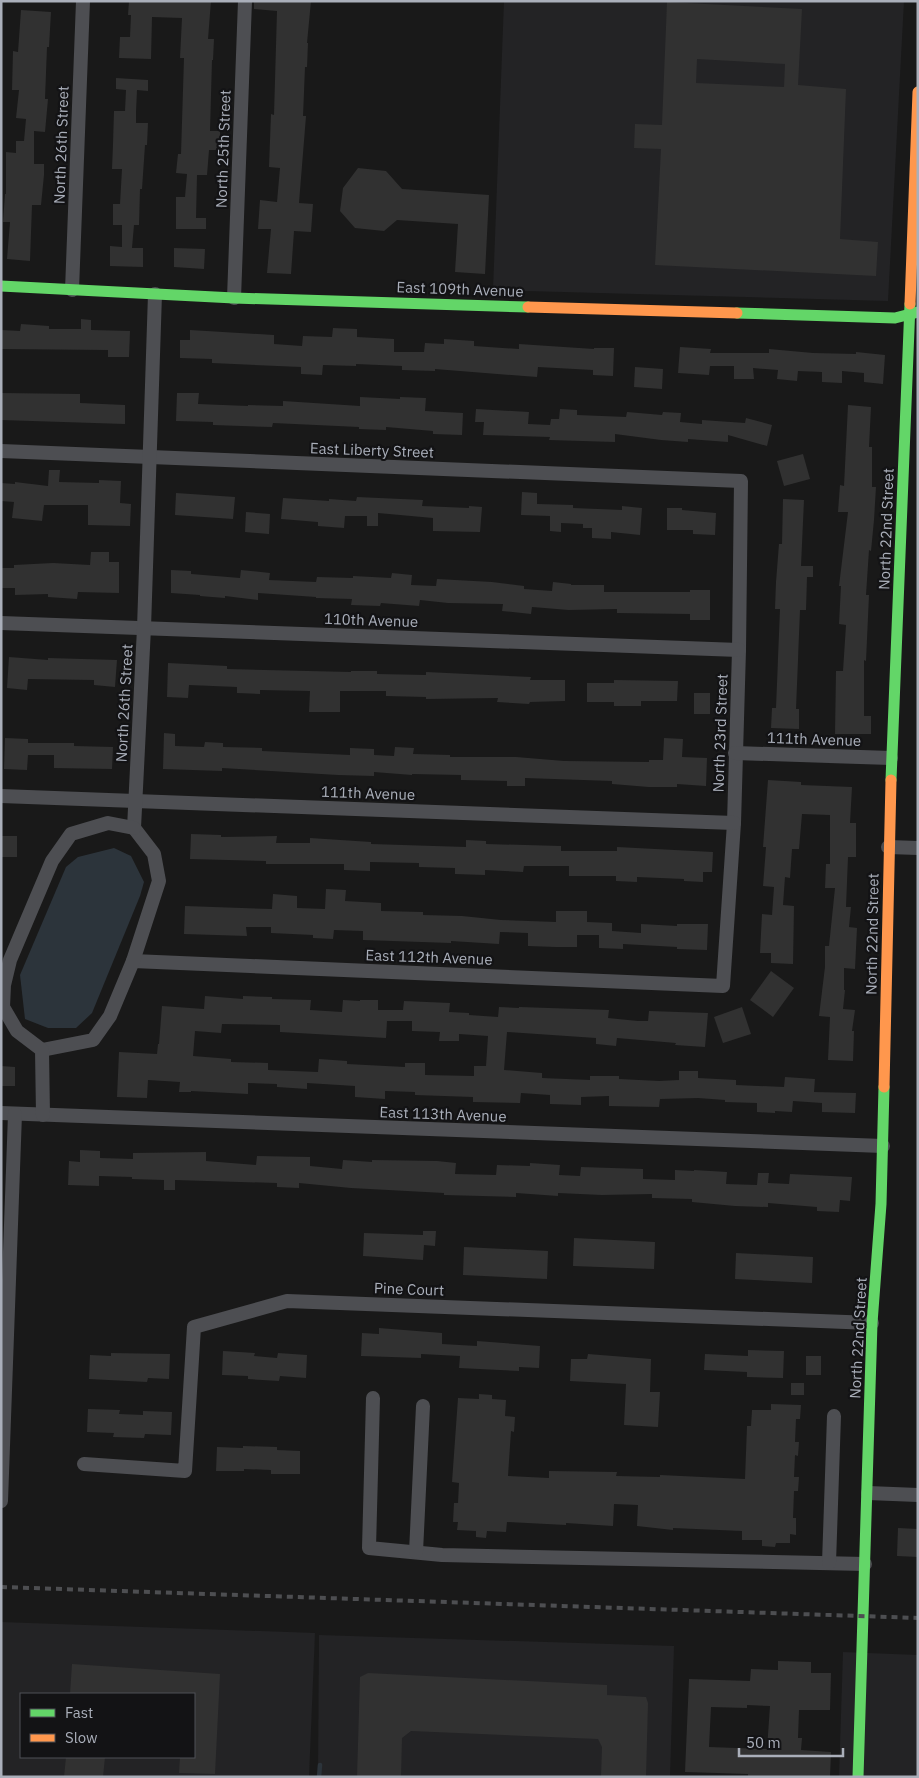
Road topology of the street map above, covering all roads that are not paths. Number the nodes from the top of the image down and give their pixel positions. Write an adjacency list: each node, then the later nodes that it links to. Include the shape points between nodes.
1 (83, 1): 6 (street, North 26th Street)
2 (245, 1): 8 (street, North 25th Street)
3 (918, 92): 4 (street, North 22nd Street)
4 (917, 133): 9 (street, North 22nd Street)
5 (1, 286): 6 (street, East 109th Avenue)
6 (72, 290): 7 (street, East 109th Avenue)
7 (155, 294): 8 (street, East 109th Avenue); 11 (street, North 26th Street)
8 (234, 298): 9 (street, East 109th Avenue, via 895,318)
9 (914, 313): 17 (street, North 22nd Street)
10 (1, 451): 11 (street, East Liberty Street)
11 (149, 457): 12 (street, East Liberty Street); 14 (street, North 26th Street)
12 (741, 481): 15 (street, North 23rd Street)
13 (1, 623): 14 (street, 110th Avenue)
14 (144, 628): 15 (street, 110th Avenue); 19 (street, North 26th Street)
15 (739, 650): 16 (street, North 23rd Street)
16 (735, 753): 17 (street, 111th Avenue); 20 (street, North 23rd Street)
17 (891, 758): 22 (street, North 22nd Street)
18 (1, 796): 19 (street, 111th Avenue)
19 (136, 801): 20 (street, 111th Avenue); 21 (street, North 26th Street)
20 (734, 823): 26 (street, North 23rd Street)
21 (134, 828): 24 (street, via 108,823 71,834 52,861); 25 (street, via 154,854 159,881)
22 (888, 847): 23 (street); 31 (street, North 22nd Street)
23 (918, 848)
24 (6, 960): 27 (street, via 3,1007 18,1031)
25 (133, 961): 26 (street, East 112th Avenue); 27 (street, via 110,1016 93,1040)
26 (723, 986)
27 (42, 1050): 29 (street)
28 (8, 1114): 29 (street, East 113th Avenue); 30 (street)
29 (43, 1115): 31 (street, East 113th Avenue)
30 (7, 1142): 39 (street)
31 (883, 1146): 32 (street, North 22nd Street)
32 (872, 1323): 36 (street, Pine Court, via 287,1301 194,1328 185,1471); 37 (street, North 22nd Street)
33 (373, 1398): 40 (street, via 369,1548)
34 (423, 1406): 40 (street)
35 (834, 1416): 41 (street)
36 (84, 1464)
37 (868, 1493): 38 (street); 42 (street, North 22nd Street)
38 (918, 1495)
39 (1, 1501)
40 (416, 1552): 41 (street)
41 (829, 1563): 42 (street)
42 (865, 1564): 43 (street, North 22nd Street)
43 (858, 1777)

